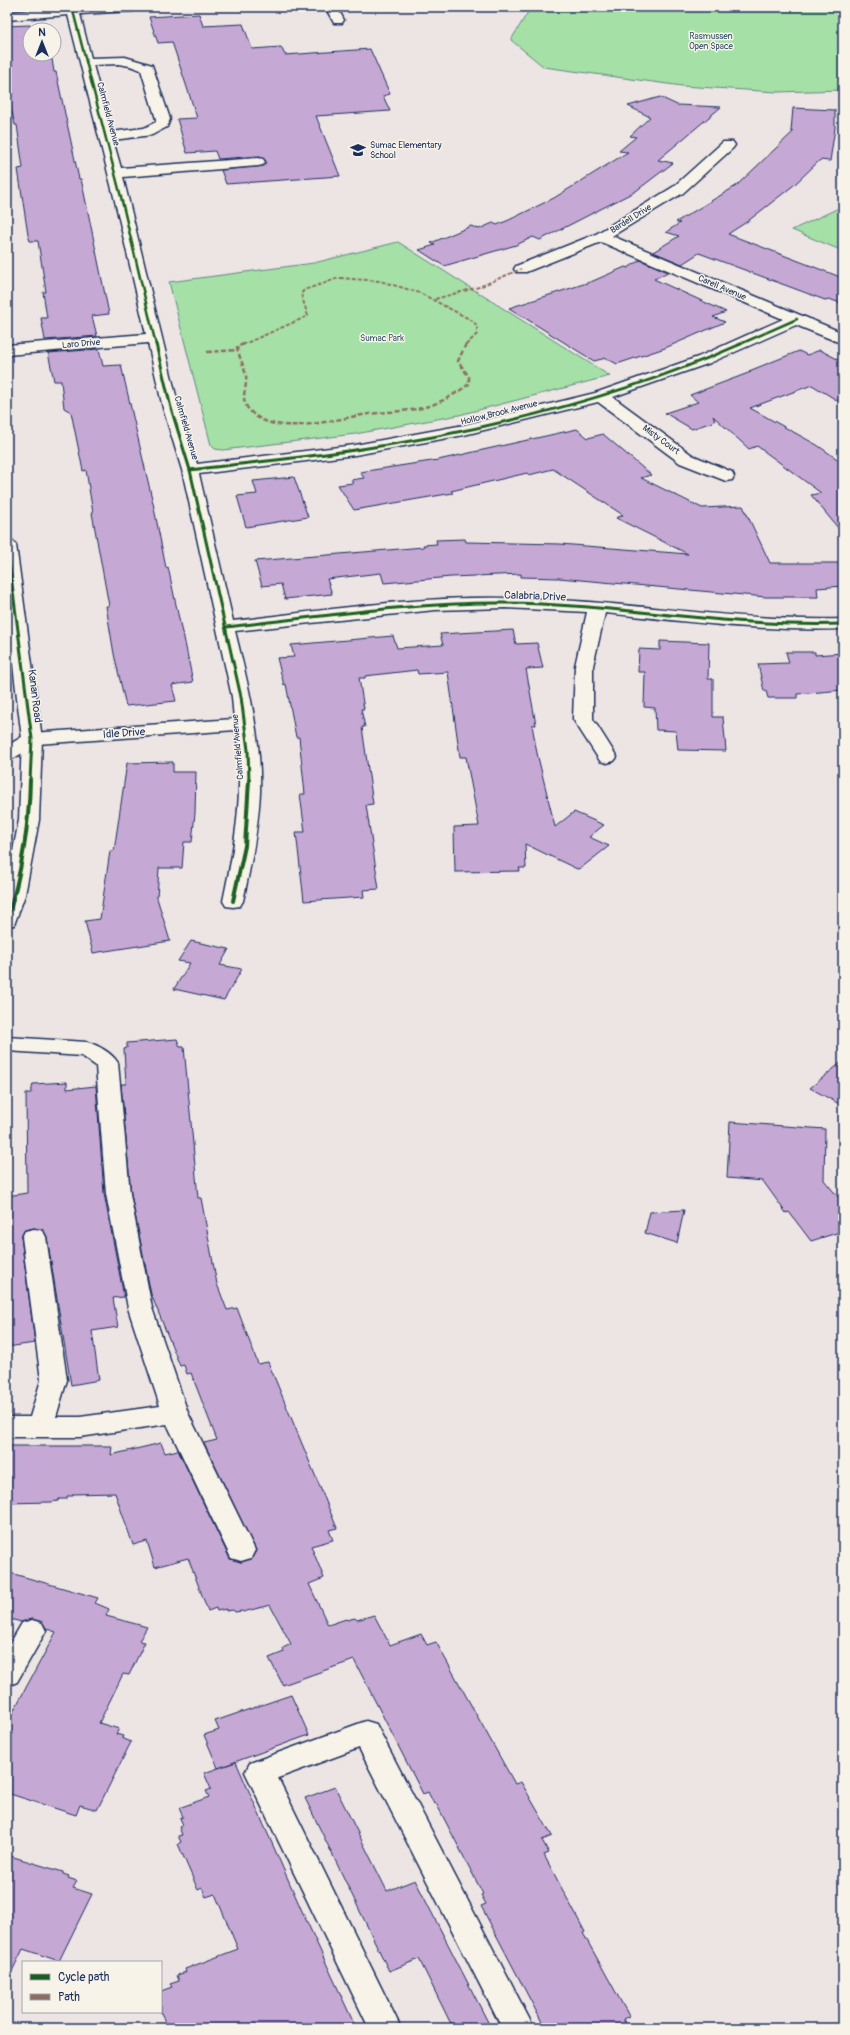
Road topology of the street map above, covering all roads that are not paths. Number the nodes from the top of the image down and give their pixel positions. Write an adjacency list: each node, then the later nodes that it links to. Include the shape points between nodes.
1 (134, 7): 3 (street)
2 (331, 7): 5 (street)
3 (73, 11): 4 (street); 6 (street, Calmfield Avenue)
4 (7, 16)
5 (338, 20)
6 (86, 62): 7 (street, Calmfield Avenue); 7 (street, via 121,60 147,68 163,119 162,124 147,132)
7 (106, 137): 10 (street, Calmfield Avenue)
8 (728, 145): 11 (street, Bardell Drive, via 678,190)
9 (258, 162): 10 (street)
10 (115, 173): 14 (street, Calmfield Avenue)
11 (601, 238): 12 (street, Bardell Drive); 13 (street, Carell Avenue)
12 (521, 269)
13 (797, 319): 15 (street, Carell Avenue); 17 (street, Hollow Brook Avenue, via 704,360)
14 (154, 338): 16 (street, Laro Drive); 18 (street, Calmfield Avenue, via 171,408)
15 (843, 339)
16 (7, 350)
17 (601, 396): 18 (street, Hollow Brook Avenue, via 464,430 355,450); 19 (street, Misty Court, via 686,459)
18 (190, 470): 23 (street, Calmfield Avenue)
19 (726, 476)
20 (7, 545): 25 (street, Kanan Road)
21 (597, 607): 22 (street, Calabria Drive, via 739,622); 23 (street, Calabria Drive, via 505,603 434,605); 27 (street, via 584,666 583,719)
22 (843, 624)
23 (226, 627): 24 (street, Calmfield Avenue)
24 (245, 724): 25 (street, Idle Drive); 28 (street, Calmfield Avenue, via 250,792 245,846)
25 (32, 739): 26 (street, Idle Drive); 29 (street, Kanan Road, via 29,820 15,895)
26 (7, 754)
27 (607, 757)
28 (233, 901)
29 (7, 920)
30 (7, 1044): 32 (street, via 87,1049 106,1063 118,1194 140,1308)
31 (34, 1237): 34 (street, via 54,1380)
32 (175, 1413): 34 (street, via 80,1428); 35 (street)
33 (7, 1427): 34 (street)
34 (40, 1428)
35 (241, 1550)
36 (32, 1631): 37 (street)
37 (7, 1674)
38 (385, 2028): 39 (street, via 260,1772 366,1733)
39 (518, 2028)

